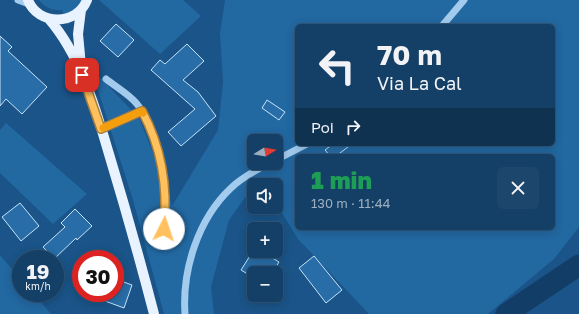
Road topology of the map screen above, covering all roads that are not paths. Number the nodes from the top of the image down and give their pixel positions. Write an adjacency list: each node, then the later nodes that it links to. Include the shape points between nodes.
1 (18, 0): 4 (street)
2 (87, 0): 5 (main road)
3 (464, 0): 7 (street)
4 (29, 2): 6 (main road, via 41,16)
5 (81, 10): 6 (main road, via 71,17); 8 (main road, via 78,34)
6 (49, 19): 8 (main road, via 61,35)
7 (444, 24)
8 (82, 75): 11 (main road)
9 (106, 79): 10 (street, via 135,102)
10 (142, 111): 11 (street); 15 (street, via 163,173 166,194)
11 (101, 129): 16 (main road)
12 (303, 146): 13 (street)
13 (283, 156)
14 (258, 170): 17 (street, via 231,187 208,217 188,267)
15 (164, 229)
16 (154, 314)
17 (185, 314)

